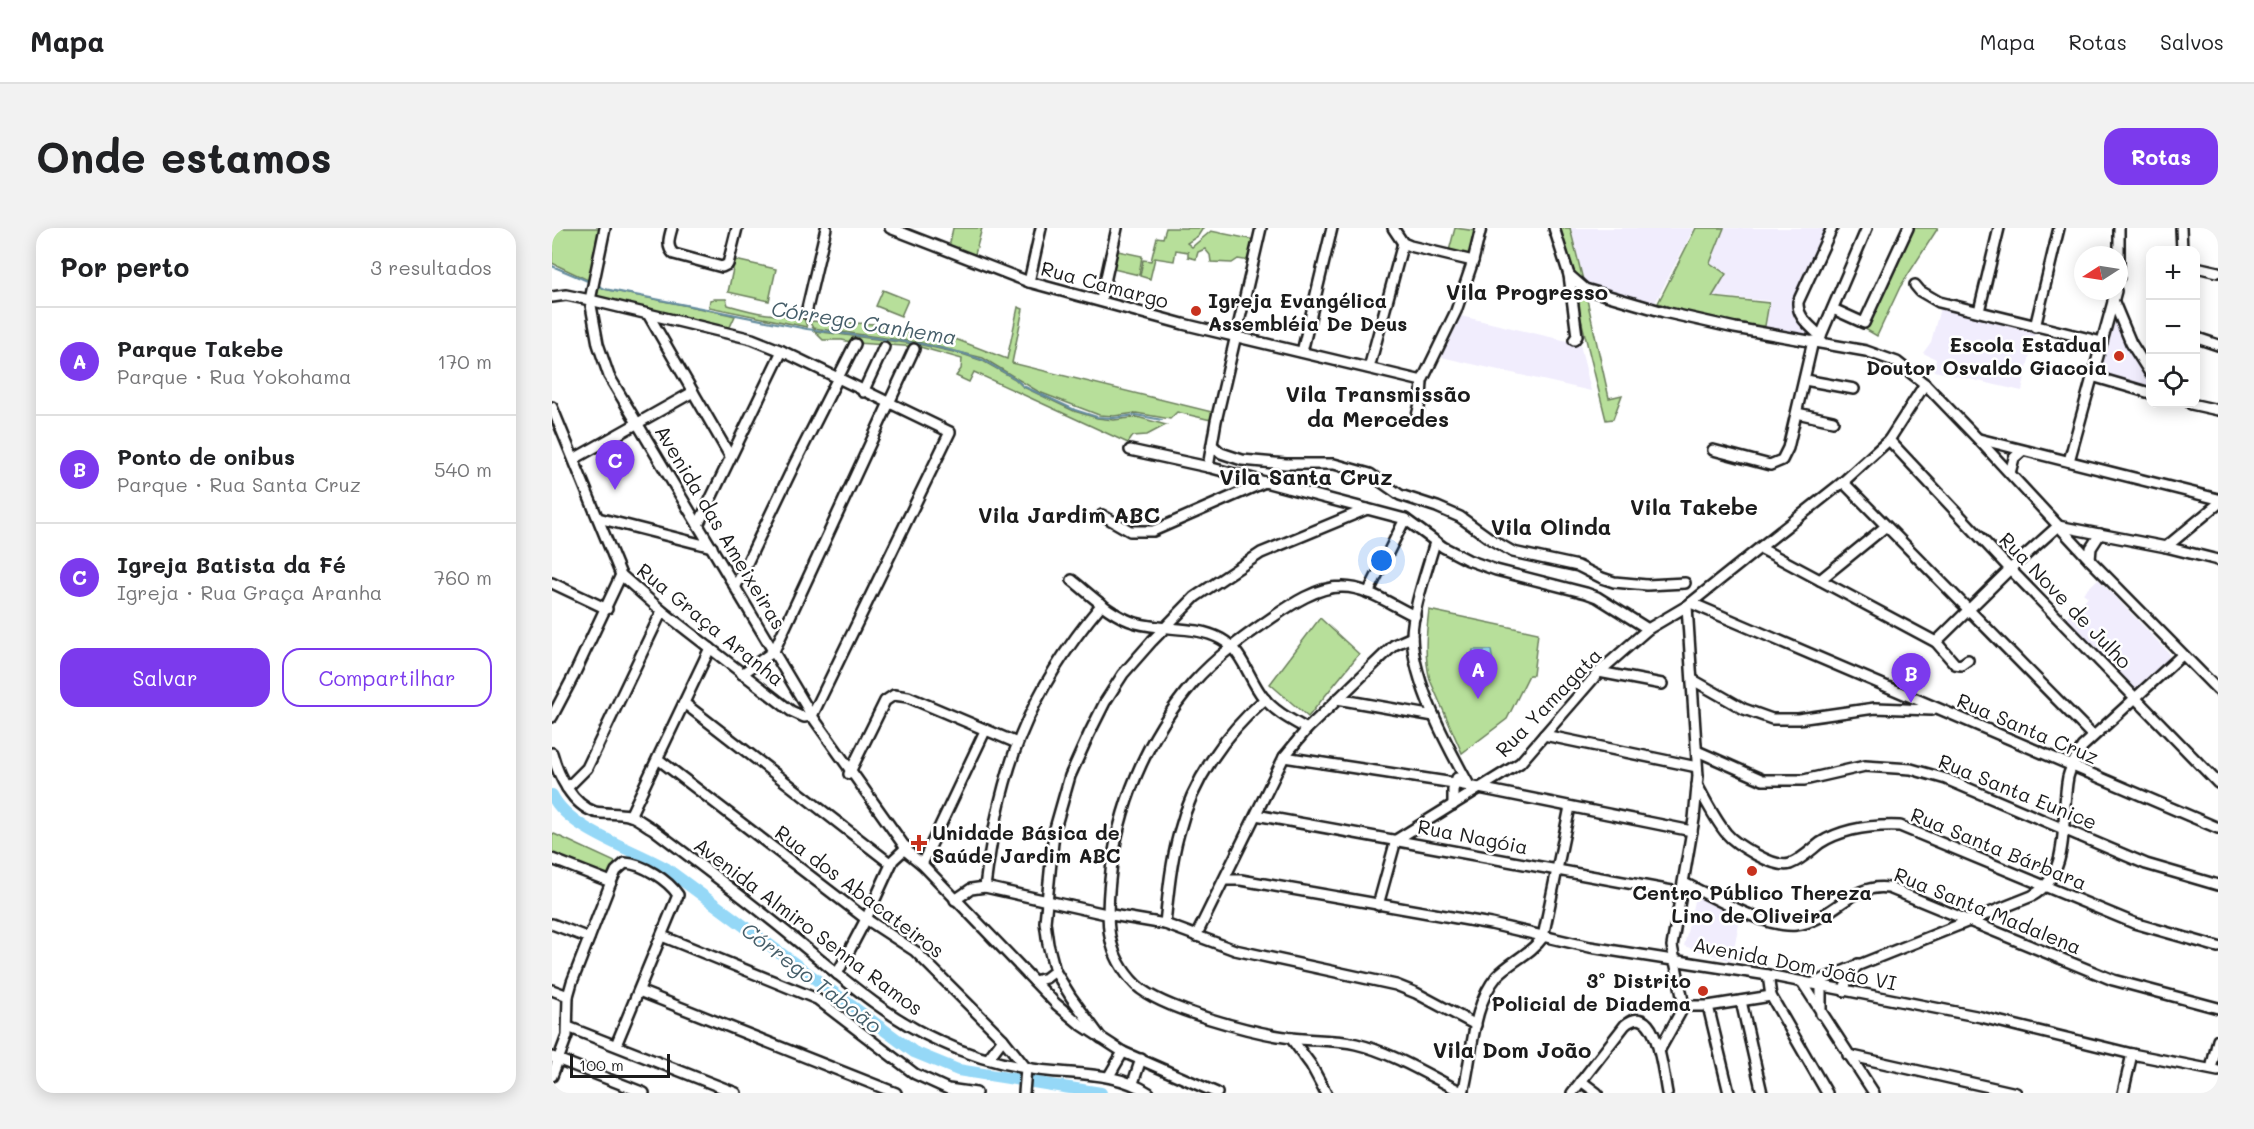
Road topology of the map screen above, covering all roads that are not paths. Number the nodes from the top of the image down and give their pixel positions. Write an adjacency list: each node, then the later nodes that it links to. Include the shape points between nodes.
1 (605, 228): 29 (street)
2 (672, 228): 3 (street, via 669,243 675,254 722,267 728,264)
3 (737, 228)
4 (826, 228): 36 (street)
5 (890, 228): 27 (street, Rua Camargo)
6 (1041, 228): 27 (street)
7 (1117, 228): 31 (street)
8 (1261, 228): 39 (street)
9 (1332, 228): 49 (street)
10 (1393, 228): 20 (street)
11 (1481, 228): 23 (street)
12 (1554, 228): 26 (street)
13 (1832, 228): 42 (street, via 1798,302 1801,316)
14 (1867, 228): 34 (street)
15 (1908, 228): 34 (street, via 1864,323)
16 (1999, 228): 35 (street)
17 (2059, 228): 38 (street)
18 (2119, 228): 21 (street)
19 (2181, 228): 22 (street)
20 (1403, 243): 23 (street); 51 (street)
21 (2119, 246)
22 (2182, 246)
23 (1473, 261): 55 (street)
24 (2200, 268): 25 (street)
25 (2218, 272)
26 (1569, 275): 41 (street, via 1577,336); 42 (street, via 1585,289 1664,312 1735,328)
27 (1029, 282): 31 (street, Rua Camargo)
28 (1914, 285): 35 (street, via 1939,302)
29 (591, 296): 30 (street); 37 (street); 69 (street, Avenida das Ameixeiras, via 602,359)
30 (552, 297)
31 (1101, 300): 39 (street, Rua Camargo)
32 (2114, 300): 43 (street)
33 (2116, 300): 50 (street, via 2131,343)
34 (1833, 309): 42 (street)
35 (1979, 311): 38 (street)
36 (806, 313)
37 (648, 314): 48 (street, via 735,333); 58 (street)
38 (2035, 327): 43 (street)
39 (1236, 336): 49 (street, Rua Camargo); 72 (street)
40 (2200, 339): 45 (street)
41 (1574, 340)
42 (1818, 340): 54 (street); 56 (street, via 1897,362)
43 (2102, 342): 52 (street)
44 (855, 344): 53 (street)
45 (2218, 345)
46 (884, 347): 59 (street)
47 (914, 348): 61 (street)
48 (782, 351): 53 (street); 76 (street)
49 (1302, 352): 51 (street, Rua Camargo)
50 (2146, 366)
51 (1369, 368): 55 (street, Rua Camargo)
52 (2092, 376): 60 (street); 78 (street)
53 (836, 379): 59 (street); 105 (street)
54 (1805, 380): 57 (street); 65 (street)
55 (1422, 381): 66 (street)
56 (1925, 384): 70 (street); 71 (street, Rua Yamagata)
57 (1854, 389)
58 (693, 392): 69 (street); 76 (street)
59 (863, 392): 61 (street)
60 (2146, 392)
61 (889, 404): 119 (street); 132 (street, via 950,432)
62 (2200, 406): 64 (street)
63 (552, 407): 67 (street, Rua Graça Aranha)
64 (2218, 410)
65 (1797, 413): 68 (street); 74 (street, via 1786,455 1777,463 1770,465)
66 (1417, 416)
67 (554, 420): 77 (street, Rua Graça Aranha)
68 (1833, 421)
69 (638, 424): 77 (street); 89 (street, Avenida das Ameixeiras)
70 (1978, 439): 75 (street); 80 (street)
71 (1889, 440): 82 (street, Rua Yamagata); 99 (street, Rua Nove de Julho)
72 (1212, 445): 79 (street); 104 (street, via 1221,453 1242,460 1334,464 1370,474 1400,495 1460,517 1513,552 1578,566 1608,580 1629,584)
73 (1130, 450): 79 (street)
74 (1713, 450)
75 (2022, 451): 78 (street); 80 (street, via 2014,458)
76 (730, 456): 89 (street)
77 (574, 459): 87 (street, Rua Graça Aranha)
78 (2069, 461): 83 (street)
79 (1208, 466): 81 (street)
80 (2010, 473): 90 (street)
81 (1265, 482): 85 (street); 86 (street, via 1153,531 1130,531)
82 (1843, 482): 91 (street); 96 (street, Rua Yamagata)
83 (2218, 499)
84 (2218, 504): 95 (street)
85 (1367, 509): 88 (street); 113 (street, via 1252,558 1195,597)
86 (1102, 515)
87 (598, 518): 94 (street); 100 (street, Rua Graça Aranha)
88 (1405, 519): 93 (street); 106 (street)
89 (698, 525): 94 (street, Avenida das Ameixeiras)
90 (2058, 526): 92 (street); 97 (street); 99 (street)
91 (1885, 527): 102 (street); 110 (street)
92 (2100, 534): 95 (street); 97 (street, via 2091,548)
93 (1435, 542): 112 (street); 114 (street, via 1483,566 1597,597)
94 (712, 547): 105 (street, Avenida das Ameixeiras)
95 (2166, 547): 98 (street)
96 (1760, 548): 102 (street); 108 (street, Rua Yamagata)
97 (2090, 560): 120 (street)
98 (2218, 560)
99 (2010, 569): 110 (street); 127 (street, Rua Nove de Julho)
100 (621, 575): 109 (street); 111 (street, Rua Graça Aranha)
101 (1072, 580): 107 (street)
102 (1820, 580): 116 (street)
103 (552, 583): 109 (street)
104 (1685, 583)
105 (736, 586): 119 (street, Avenida das Ameixeiras)
106 (1368, 593): 112 (street); 117 (street, via 1341,587 1316,593)
107 (1102, 604): 113 (street, via 1135,623); 139 (street, via 1053,669)
108 (1689, 604): 114 (street, Rua Yamagata); 124 (street); 131 (street, Rua Santa Cruz)
109 (606, 609): 134 (street)
110 (1968, 610): 116 (street); 138 (street)
111 (662, 611): 118 (street, Rua Graça Aranha); 151 (street, via 587,768)
112 (1415, 616): 115 (street)
113 (1166, 627): 117 (street, via 1214,636); 172 (street, via 1115,686 1070,776 1054,832)
114 (1647, 629): 122 (street, Rua Yamagata)
115 (1412, 637): 129 (street, via 1394,645); 133 (street)
116 (1936, 642): 121 (street, via 1954,664)
117 (1231, 646): 128 (street); 175 (street, via 1176,706 1135,778 1114,850)
118 (710, 648): 123 (street, Rua Graça Aranha); 130 (street)
119 (774, 651): 123 (street); 132 (street, Avenida das Ameixeiras)
120 (2182, 655): 126 (street); 127 (street)
121 (1968, 660)
122 (1599, 672): 125 (street); 137 (street, Rua Yamagata)
123 (742, 674): 132 (street, Rua Graça Aranha, via 791,711)
124 (1693, 680): 131 (street, via 1744,709 1772,718 1798,719 1875,708); 140 (street)
125 (1662, 684)
126 (2218, 690)
127 (2136, 697): 138 (street); 149 (street, Rua Nove de Julho)
128 (1265, 699): 135 (street, via 1285,717); 179 (street, via 1236,727 1198,783 1179,832)
129 (1337, 699): 133 (street); 135 (street)
130 (684, 703): 143 (street); 163 (street)
131 (1938, 710): 144 (street, Rua Santa Cruz)
132 (812, 716): 147 (street, Avenida das Ameixeiras)
133 (1434, 716): 146 (street)
134 (552, 717)
135 (1307, 729): 142 (street)
136 (985, 731): 139 (street); 147 (street, via 894,695 885,700); 164 (street)
137 (1544, 735): 145 (street); 152 (street, Rua Yamagata, via 1520,763)
138 (2093, 736): 144 (street)
139 (1017, 743): 169 (street, via 1000,800)
140 (1697, 751): 145 (street); 157 (street, Rua Santa Eunice, via 1763,780 1804,780 1865,766 1911,769 1946,779)
141 (552, 753): 151 (street, Avenida Almiro Senna Ramos)
142 (1284, 757): 148 (street); 155 (street)
143 (658, 759): 156 (street); 176 (street, Rua dos Abacateiros)
144 (2071, 765): 157 (street); 158 (street, Rua Santa Cruz)
145 (1697, 767): 150 (street)
146 (1462, 771): 148 (street); 152 (street)
147 (851, 773): 161 (street, Avenida das Ameixeiras)
148 (1454, 783): 152 (street); 153 (street)
149 (2218, 783)
150 (1697, 785): 159 (street); 170 (street, Rua Santa Bárbara, via 1726,834 1780,865 1793,863 1843,832 1879,825 1900,826)
151 (567, 788): 156 (street, Avenida Almiro Senna Ramos, via 587,808)
152 (1475, 788): 153 (street, Rua Yamagata); 154 (street)
153 (1453, 805): 160 (street, Rua Yamagata)
154 (1570, 807): 159 (street); 165 (street)
155 (1256, 815): 160 (street, Rua Nagóia); 166 (street)
156 (630, 816): 188 (street, Avenida Almiro Senna Ramos, via 670,842)
157 (2063, 828): 168 (street, Rua Santa Eunice, via 2146,864); 170 (street, via 2057,867)
158 (2218, 828)
159 (1692, 831): 171 (street)
160 (1396, 840): 165 (street, Rua Nagóia); 174 (street)
161 (907, 850): 163 (street); 164 (street, Avenida das Ameixeiras)
162 (552, 859): 167 (street)
163 (891, 864): 176 (street)
164 (922, 864): 173 (street, Avenida das Ameixeiras)
165 (1557, 871): 171 (street, Rua Nagóia); 182 (street)
166 (1225, 880): 174 (street, Avenida Dom João VI); 181 (street)
167 (611, 882): 180 (street, via 625,863 635,864 672,886 678,895); 183 (street)
168 (2218, 885)
169 (985, 886): 172 (street); 173 (street)
170 (2046, 887): 177 (street); 184 (street, Rua Santa Bárbara, via 2134,923)
171 (1684, 888): 177 (street, Rua Santa Madalena, via 1751,916 1796,925 1816,919 1860,891 1880,886); 185 (street, via 1672,946)
172 (1046, 899): 175 (street); 187 (street, via 1045,922)
173 (956, 900): 192 (street, Avenida das Ameixeiras)
174 (1378, 905): 182 (street, Avenida Dom João VI)
175 (1106, 914): 179 (street); 207 (street, via 1119,962 1132,981 1151,997 1207,1017)
176 (866, 919): 188 (street); 208 (street, Rua dos Abacateiros, via 915,951)
177 (1970, 921): 186 (street); 202 (street, Rua Santa Madalena, via 2113,980)
178 (552, 924): 183 (street)
179 (1165, 924): 181 (street)
180 (662, 936): 195 (street); 228 (street, via 806,993 915,1074 948,1089)
181 (1196, 936): 204 (street, via 1235,950 1396,985)
182 (1544, 936): 185 (street, Avenida Dom João VI); 204 (street, via 1489,987)
183 (589, 938): 197 (street)
184 (2218, 947)
185 (1675, 960): 190 (street, Avenida Dom João VI); 200 (street)
186 (1860, 963): 189 (street); 191 (street)
187 (1055, 971): 192 (street); 206 (street)
188 (837, 974): 216 (street, Avenida Almiro Senna Ramos, via 909,1026)
189 (1835, 974): 191 (street); 193 (street)
190 (1768, 975): 193 (street, Avenida Dom João VI); 198 (street)
191 (1846, 979): 196 (street)
192 (1034, 981): 206 (street, Avenida das Ameixeiras, via 1056,1004)
193 (1811, 984): 196 (street, Avenida Dom João VI); 203 (street); 203 (street)
194 (552, 990): 197 (street)
195 (639, 991): 210 (street); 227 (street)
196 (1844, 991): 214 (street, Avenida Dom João VI, via 1982,1017)
197 (568, 996): 205 (street)
198 (1771, 996): 199 (street); 238 (street)
199 (1741, 1002): 201 (street); 237 (street)
200 (1684, 1006): 201 (street); 211 (street)
201 (1708, 1006): 236 (street)
202 (2218, 1008)
203 (1821, 1014): 213 (street)
204 (1476, 1025): 232 (street)
205 (568, 1026): 210 (street); 215 (street, via 565,1042)
206 (1101, 1038): 212 (street, Avenida das Ameixeiras)
207 (1292, 1038): 231 (street); 232 (street, via 1340,1041 1375,1050)
208 (1003, 1039): 216 (street); 218 (street, Rua dos Abacateiros)
209 (2218, 1040): 219 (street)
210 (616, 1045): 226 (street)
211 (1659, 1051): 222 (street, via 1653,1030 1645,1021 1632,1019); 235 (street)
212 (1123, 1052): 217 (street, Avenida das Ameixeiras); 221 (street)
213 (1848, 1054): 239 (street); 240 (street)
214 (2132, 1054): 219 (street, Avenida Dom João VI); 241 (street)
215 (555, 1058): 220 (street); 225 (street)
216 (988, 1059): 218 (street, Avenida Almiro Senna Ramos)
217 (1141, 1059): 223 (street); 230 (street, Avenida das Ameixeiras)
218 (1026, 1070): 221 (street, Avenida Almiro Senna Ramos); 224 (street)
219 (2215, 1070)
220 (552, 1076)
221 (1109, 1076): 223 (street, Avenida Almiro Senna Ramos)
222 (1581, 1081): 233 (street); 234 (street)
223 (1133, 1083): 229 (street, Avenida Almiro Senna Ramos)
224 (1024, 1092)
225 (644, 1093)
226 (736, 1093)
227 (896, 1093)
228 (976, 1093)
229 (1149, 1093)
230 (1217, 1093)
231 (1326, 1093)
232 (1464, 1093)
233 (1572, 1093)
234 (1597, 1093)
235 (1667, 1093)
236 (1728, 1093)
237 (1762, 1093)
238 (1827, 1093)
239 (1874, 1093)
240 (2016, 1093)
241 (2123, 1093)

